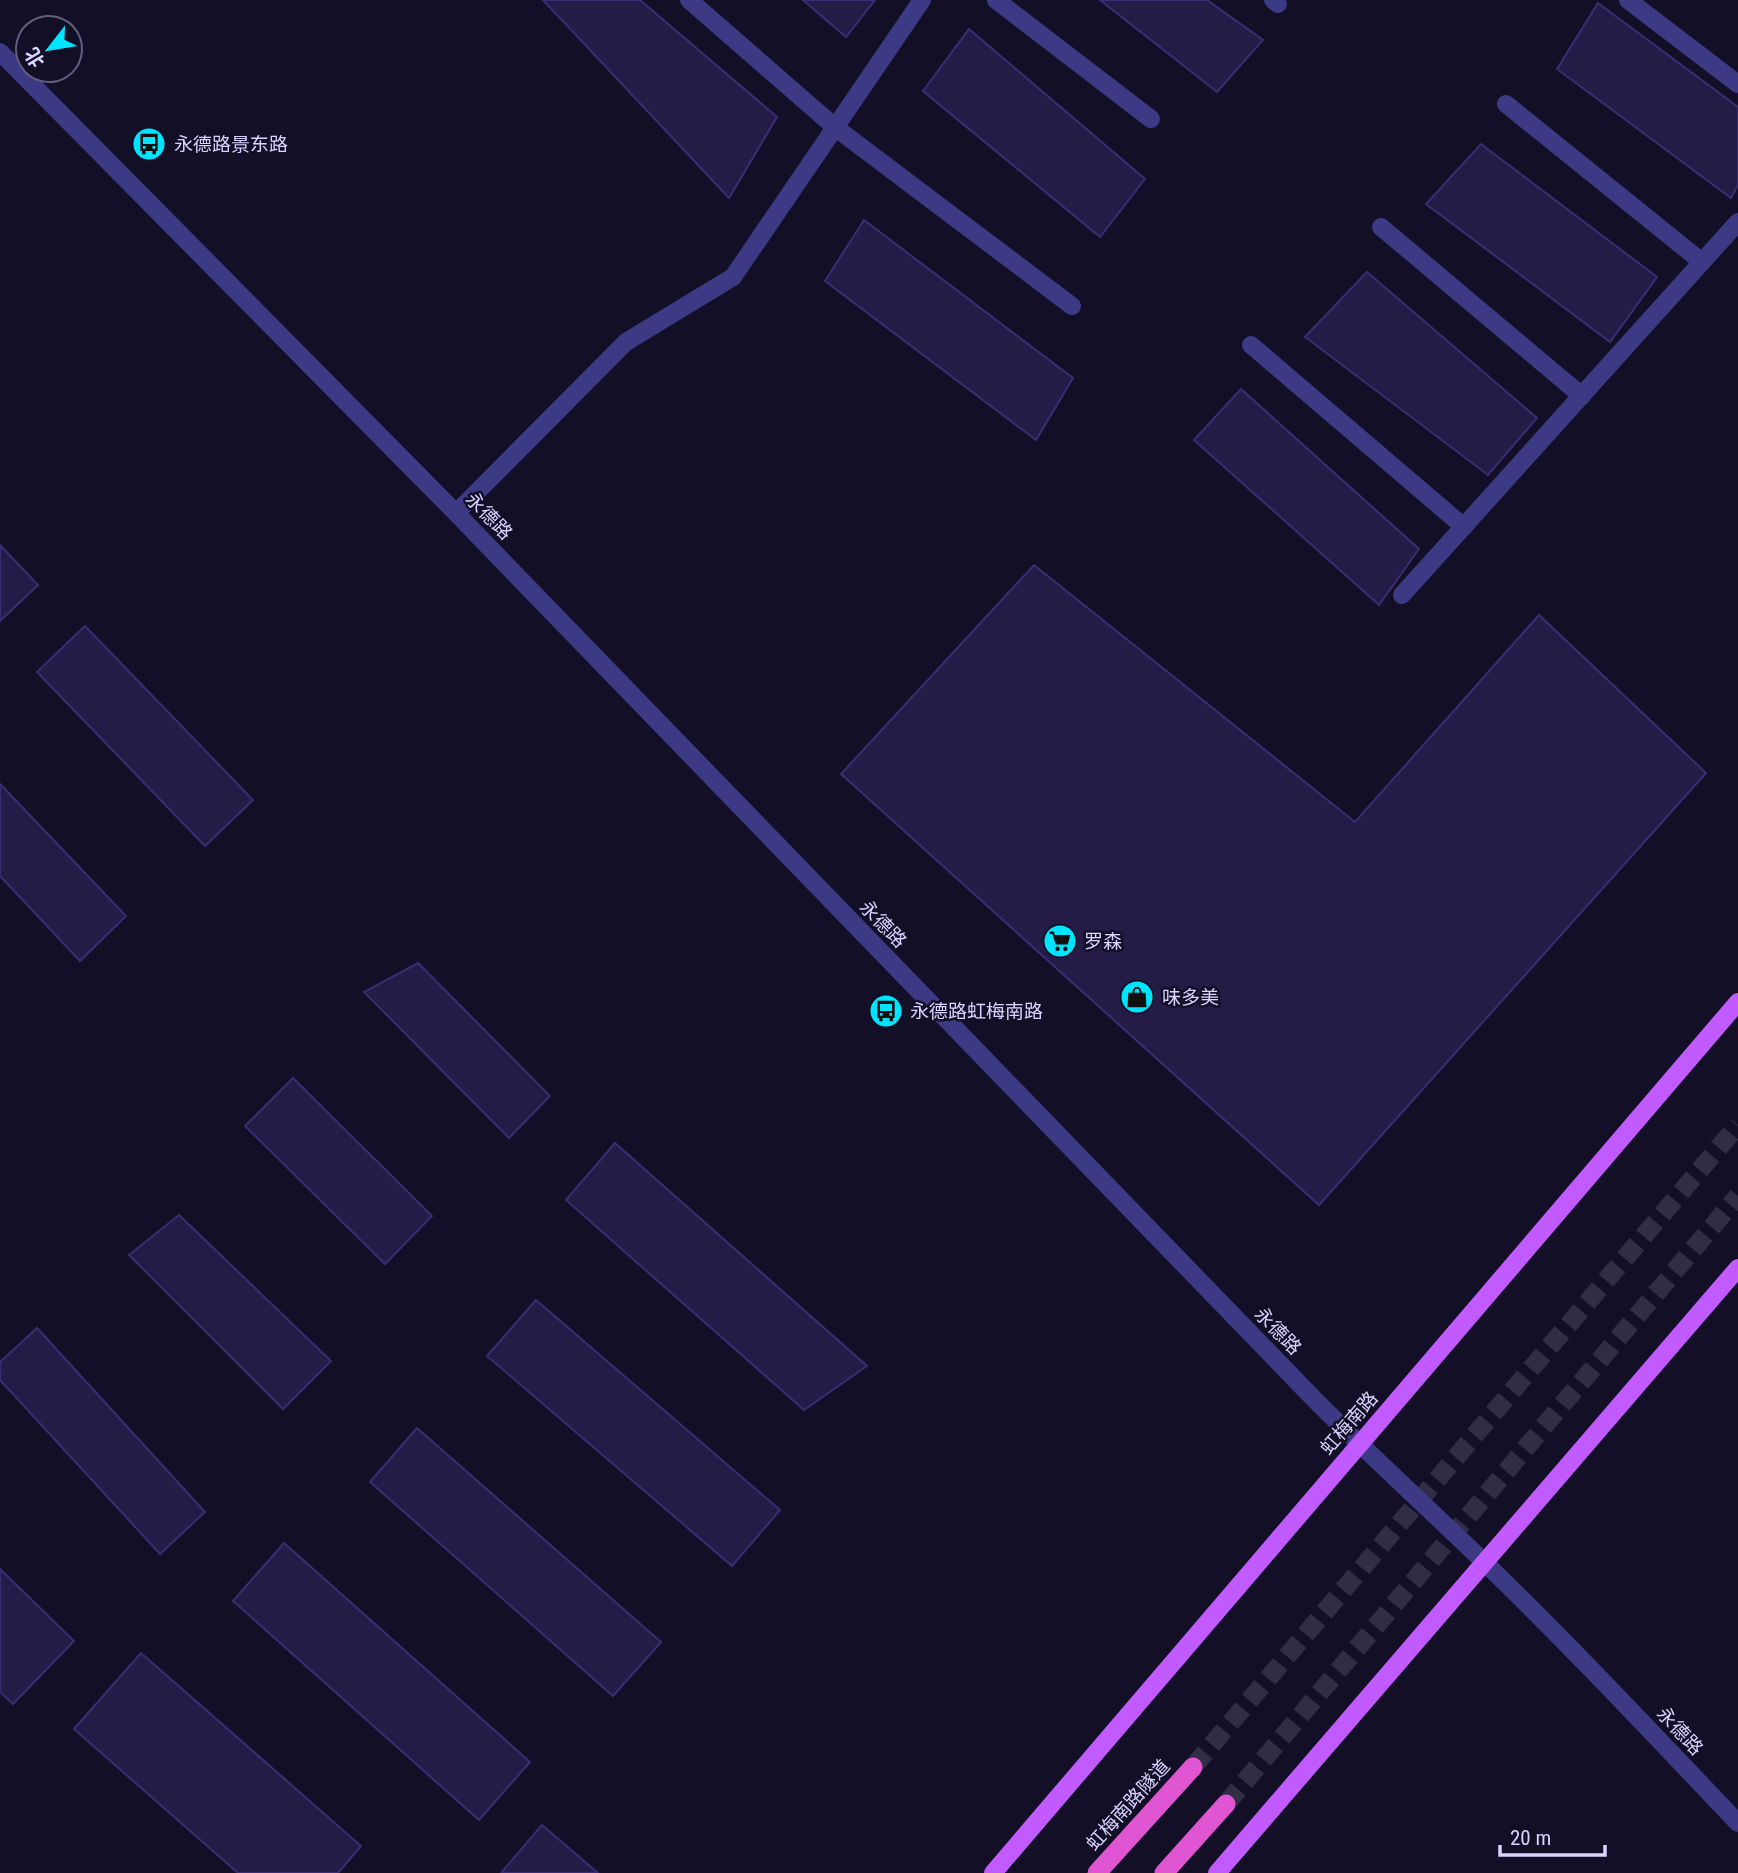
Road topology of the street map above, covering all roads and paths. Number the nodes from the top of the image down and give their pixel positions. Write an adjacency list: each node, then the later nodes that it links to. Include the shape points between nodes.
1 (689, 0): 9 (street)
2 (922, 0): 9 (street)
3 (996, 0): 8 (street)
4 (1628, 0): 6 (street)
5 (0, 51): 16 (street, 永德路)
6 (1738, 84)
7 (1506, 104): 12 (street)
8 (1151, 119)
9 (836, 128): 13 (street); 16 (street, via 733,278 626,342)
10 (1738, 222): 12 (street)
11 (1381, 227): 15 (street)
12 (1702, 262): 15 (street)
13 (1072, 306)
14 (1251, 345): 17 (street)
15 (1582, 396): 17 (street)
16 (456, 513): 21 (street, 永德路)
17 (1464, 527): 18 (street)
18 (1402, 596)
19 (1738, 1002): 21 (main road, 虹梅南路)
20 (1738, 1268): 22 (main road)
21 (1358, 1444): 22 (street, 永德路); 26 (main road, 虹梅南路)
22 (1484, 1563): 25 (street, 永德路); 29 (main road)
23 (1193, 1767): 27 (highway, 虹梅南路隧道)
24 (1226, 1804): 28 (highway)
25 (1738, 1823)
26 (993, 1873)
27 (1097, 1873)
28 (1164, 1873)
29 (1217, 1873)

